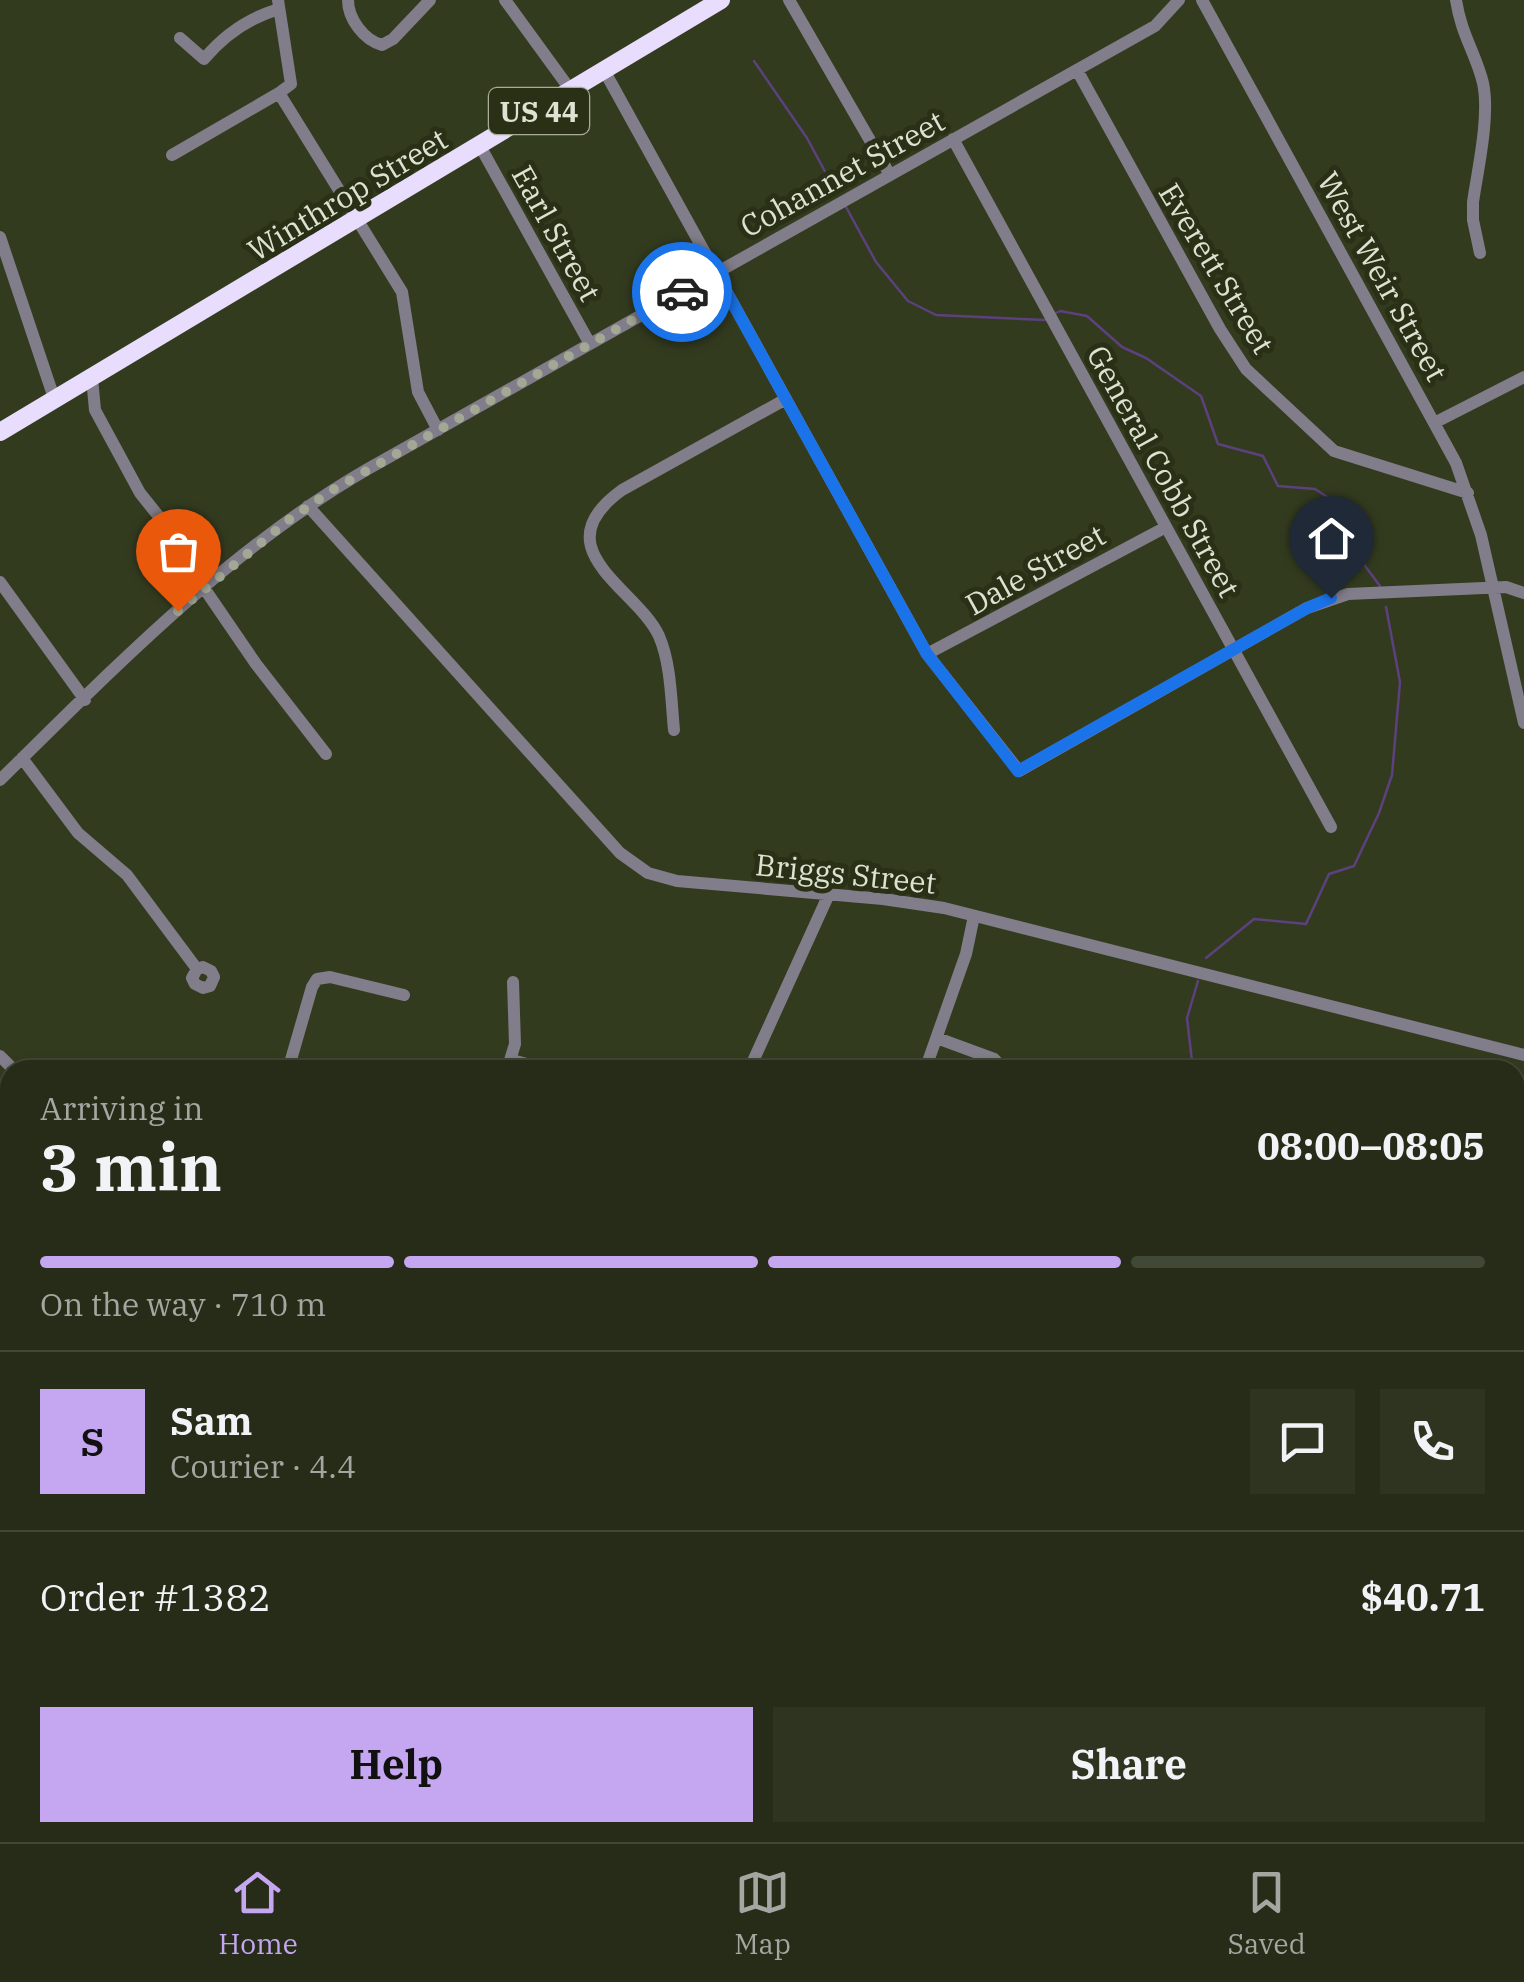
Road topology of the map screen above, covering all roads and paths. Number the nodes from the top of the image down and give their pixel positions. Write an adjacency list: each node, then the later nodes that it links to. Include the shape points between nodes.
1 (348, 0): 2 (street, via 352,19 382,44)
2 (430, 0)
3 (505, 0): 14 (street)
4 (721, 0): 13 (highway, Winthrop Street / US 44)
5 (789, 0): 19 (street)
6 (1178, 0): 10 (street, Cohannet Street)
7 (1201, 0): 10 (street); 30 (street, West Weir Street)
8 (1456, 0): 22 (street, via 1484,94 1473,220)
9 (279, 4): 11 (street, via 204,59); 15 (street, via 292,84)
10 (1155, 26): 12 (street, Cohannet Street)
11 (180, 38)
12 (1077, 70): 16 (street, Cohannet Street); 33 (street, Everett Street, via 1246,369 1334,451)
13 (604, 72): 14 (highway, Winthrop Street / US 44); 24 (street)
14 (572, 92): 17 (highway, Winthrop Street / US 44)
15 (280, 93): 18 (street); 20 (street)
16 (953, 140): 19 (street, Cohannet Street); 35 (street, General Cobb Street)
17 (480, 146): 20 (highway, Winthrop Street / US 44); 25 (street, Earl Street)
18 (172, 155)
19 (890, 175): 24 (street, Cohannet Street)
20 (356, 221): 27 (highway, Winthrop Street / US 44); 31 (street, via 402,292 418,392)
21 (0, 237): 23 (street)
22 (1480, 253)
23 (4, 262): 29 (street)
24 (716, 273): 25 (street, Cohannet Street); 28 (street)
25 (590, 344): 31 (street, Cohannet Street)
26 (1524, 377): 30 (street)
27 (92, 378): 29 (highway, Winthrop Street / US 44); 37 (street, via 95,410 118,458)
28 (786, 399): 41 (street); 44 (street, via 622,490 594,520 602,571 659,637)
29 (54, 400): 32 (highway, Winthrop Street / US 44)
30 (1436, 422): 33 (street, West Weir Street)
31 (438, 430): 34 (street, Cohannet Street)
32 (0, 432)
33 (1468, 493): 36 (street, West Weir Street)
34 (308, 506): 37 (street, Cohannet Street); 49 (street, Briggs Street, via 628,861 677,881)
35 (1166, 526): 40 (street, General Cobb Street); 41 (street, Dale Street)
36 (1494, 587): 39 (street); 40 (street, via 1348,594 1307,608); 43 (street, West Weir Street)
37 (204, 588): 42 (street, Cohannet Street); 45 (street)
38 (2, 589): 42 (street)
39 (1524, 593)
40 (1234, 650): 41 (street, via 1018,771); 48 (street, General Cobb Street)
41 (927, 654)
42 (85, 700): 46 (street, Cohannet Street)
43 (1524, 723)
44 (674, 730)
45 (326, 754)
46 (22, 758): 47 (street, Cohannet Street); 51 (street, via 78,833 126,875)
47 (0, 780)
48 (1331, 827)
49 (829, 894): 50 (street, Briggs Street); 58 (street)
50 (974, 916): 54 (street); 55 (street, Briggs Street)
51 (196, 969)
52 (513, 982): 57 (street)
53 (404, 995): 56 (street, via 317,979)
54 (936, 1038): 59 (street); 60 (street)
55 (1524, 1055)
56 (291, 1060)
57 (510, 1060)
58 (754, 1060)
59 (928, 1060)
60 (995, 1060)

